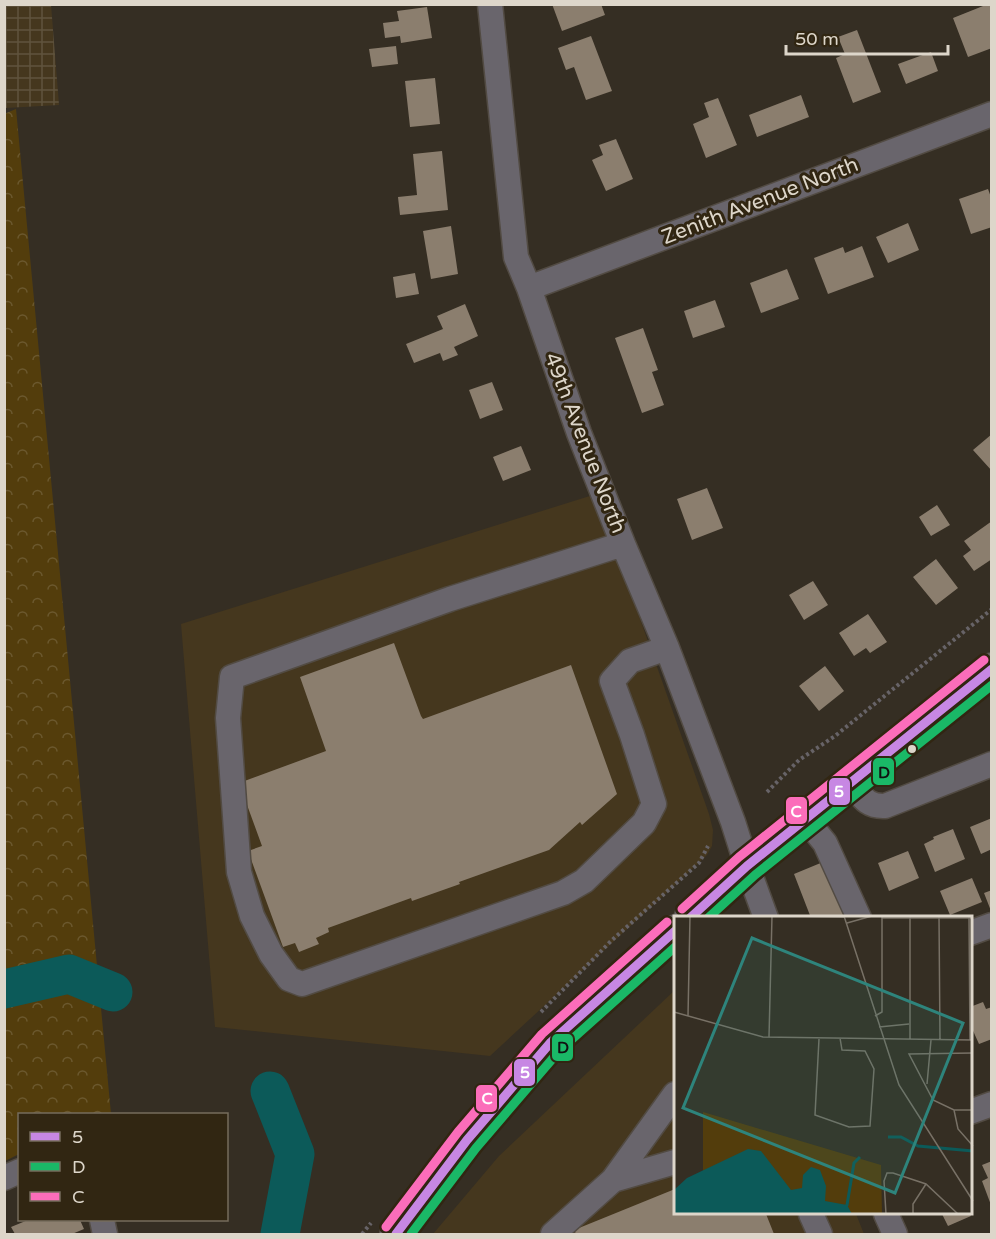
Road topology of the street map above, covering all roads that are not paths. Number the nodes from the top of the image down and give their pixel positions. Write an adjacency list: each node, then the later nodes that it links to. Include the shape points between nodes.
1 (490, 4): 3 (street, 49th Avenue North, via 516,257)
2 (992, 114): 3 (street, Zenith Avenue North)
3 (529, 288): 4 (street, 49th Avenue North, via 579,433)
4 (623, 544): 5 (street, 49th Avenue North); 5 (street, via 450,599 232,677 228,718 239,872 252,916 289,979 302,984 563,893 584,881 644,824 654,804 612,681 630,661)
5 (667, 648): 10 (street, 49th Avenue North)
6 (992, 669): 8 (main road)
7 (992, 764): 8 (street, via 885,806 869,804)
8 (851, 783): 9 (main road)
9 (804, 821): 10 (main road); 13 (street, via 825,843)
10 (747, 866): 11 (main road); 12 (street, 49th Avenue North)
11 (692, 916)
12 (765, 916)
13 (858, 916)
14 (992, 925): 15 (street)
15 (972, 932)
16 (674, 933): 26 (main road, via 551,1042 467,1140)
17 (674, 1095): 23 (street)
18 (992, 1104): 19 (street)
19 (972, 1111)
20 (674, 1162): 23 (street)
21 (18, 1172): 22 (street)
22 (4, 1178)
23 (613, 1180): 27 (street)
24 (811, 1215): 28 (street)
25 (886, 1215): 29 (street)
26 (396, 1234)
27 (553, 1234)
28 (820, 1234)
29 (895, 1234)

